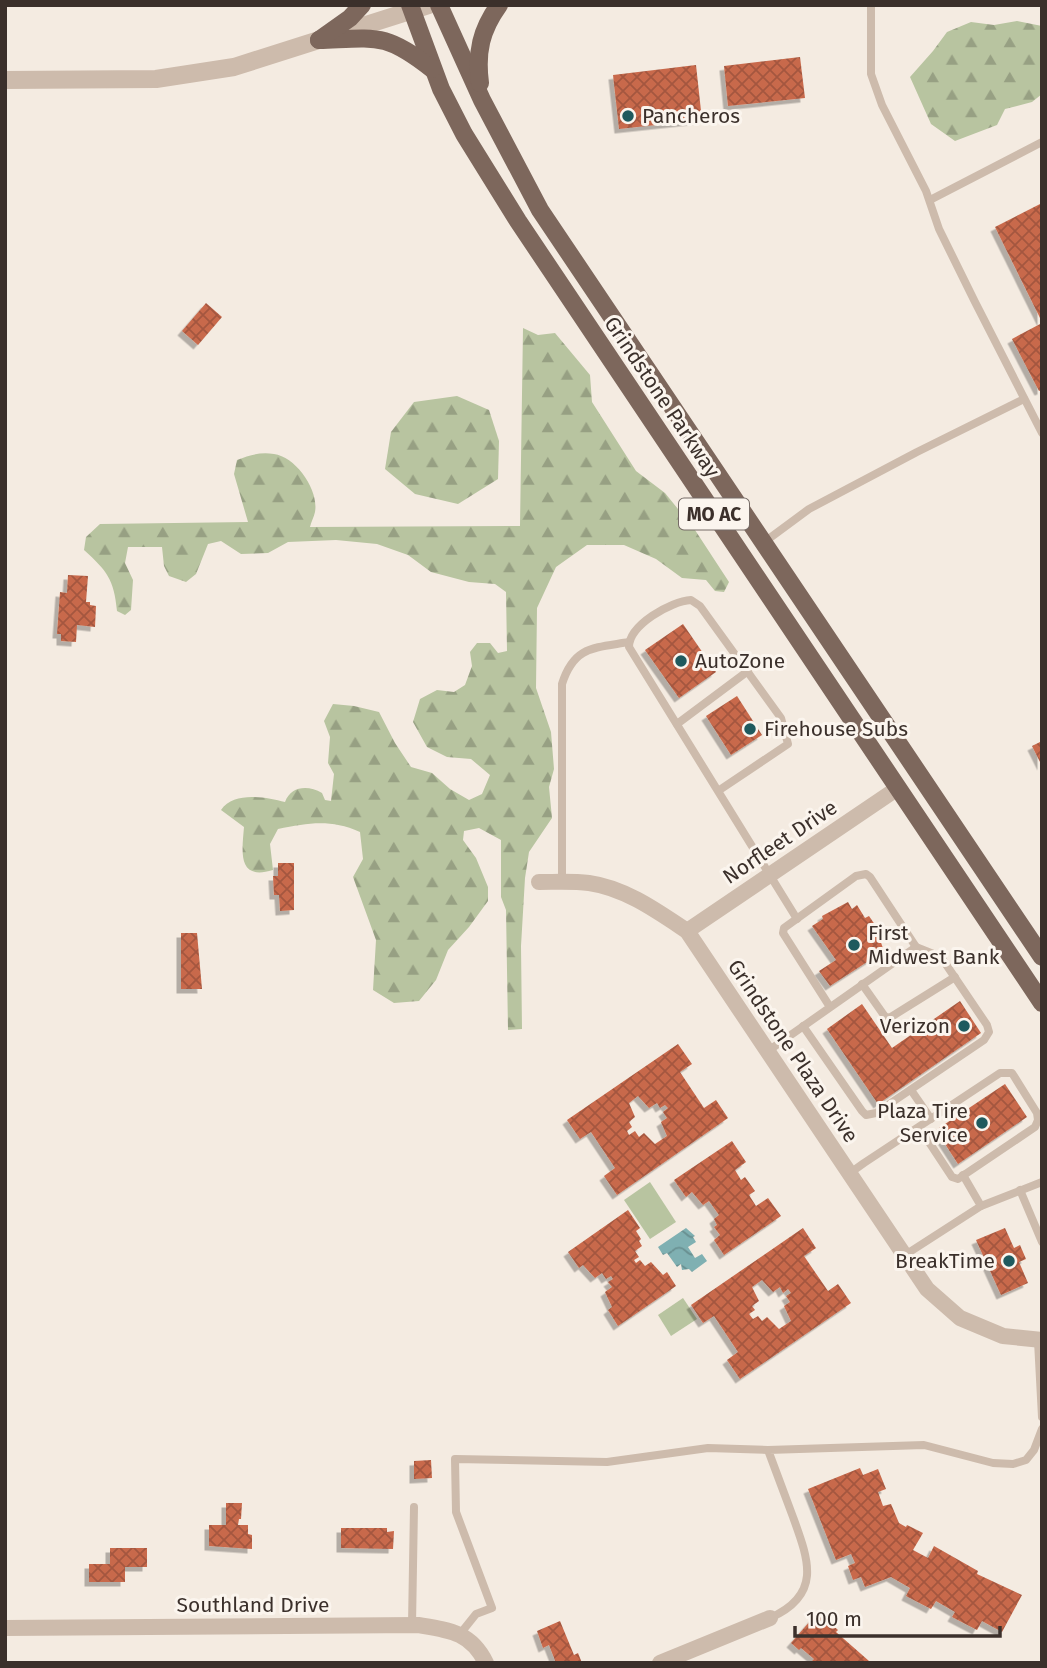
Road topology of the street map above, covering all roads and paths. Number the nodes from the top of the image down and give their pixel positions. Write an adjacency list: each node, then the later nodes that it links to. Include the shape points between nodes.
1 (362, 5): 6 (main road)
2 (439, 5): 9 (main road, Grindstone Parkway / MO AC)
3 (499, 5): 9 (main road, via 479,43)
4 (871, 5): 11 (lane, via 871,74)
5 (417, 7): 6 (street); 7 (main road, Grindstone Parkway / MO AC)
6 (319, 40): 7 (main road, via 385,40); 8 (street, via 234,67 156,79)
7 (433, 70): 18 (main road, Grindstone Parkway / MO AC, via 464,134 518,221)
8 (5, 80)
9 (482, 100): 14 (main road, Grindstone Parkway / MO AC, via 540,210)
10 (1042, 142): 11 (lane)
11 (930, 200): 12 (lane, via 939,229)
12 (1024, 399): 13 (lane); 14 (lane, via 809,509)
13 (1042, 433)
14 (763, 543): 26 (main road, Grindstone Parkway / MO AC)
15 (629, 642): 16 (lane, via 654,615 691,600); 17 (lane); 22 (lane, via 590,648 568,664 562,684)
16 (748, 671): 17 (lane); 19 (lane, via 781,718 788,744)
17 (677, 724): 19 (lane)
18 (898, 788): 20 (street, Norfleet Drive); 29 (main road, Grindstone Parkway / MO AC)
19 (718, 791): 20 (lane)
20 (770, 875): 23 (lane); 24 (street, Norfleet Drive)
21 (539, 882): 22 (street, Grindstone Plaza Drive)
22 (562, 882): 24 (street, Grindstone Plaza Drive, via 590,883 620,892)
23 (797, 919): 25 (lane, via 856,876 866,874); 30 (lane, via 784,928 784,937)
24 (687, 931): 32 (street, Grindstone Plaza Drive)
25 (916, 947): 27 (lane, via 941,957); 28 (lane)
26 (1042, 957)
27 (956, 977): 28 (lane, via 886,1018); 33 (lane, via 987,1025 988,1037)
28 (862, 984): 30 (lane)
29 (1042, 1003)
30 (830, 1007): 31 (lane)
31 (803, 1026): 32 (lane); 33 (lane, via 866,1115)
32 (768, 1051): 36 (street, Grindstone Plaza Drive)
33 (911, 1090): 34 (lane)
34 (931, 1119): 35 (lane); 37 (lane, via 1007,1071 1037,1113 1035,1127)
35 (919, 1127): 36 (lane); 37 (lane, via 952,1177)
36 (850, 1172): 42 (street, Grindstone Plaza Drive)
37 (962, 1175): 40 (lane)
38 (1042, 1182): 39 (lane)
39 (1020, 1190): 40 (lane); 41 (lane)
40 (981, 1206): 42 (lane)
41 (1042, 1242)
42 (905, 1255): 43 (street, Grindstone Plaza Drive, via 927,1289 960,1318 1003,1336)
43 (1040, 1341): 44 (lane)
44 (1042, 1417)
45 (1042, 1429): 46 (lane, via 1026,1460 1013,1464 924,1445)
46 (768, 1450): 48 (lane, via 807,1556 808,1579 788,1610); 51 (lane, via 708,1448 607,1462 455,1460 456,1512 492,1608 476,1614)
47 (415, 1507): 49 (lane)
48 (770, 1618): 52 (street)
49 (412, 1625): 50 (street, Southland Drive); 51 (street, Southland Drive)
50 (5, 1628)
51 (460, 1634): 53 (street)
52 (680, 1659): 54 (street)
53 (486, 1663)
54 (660, 1663)

